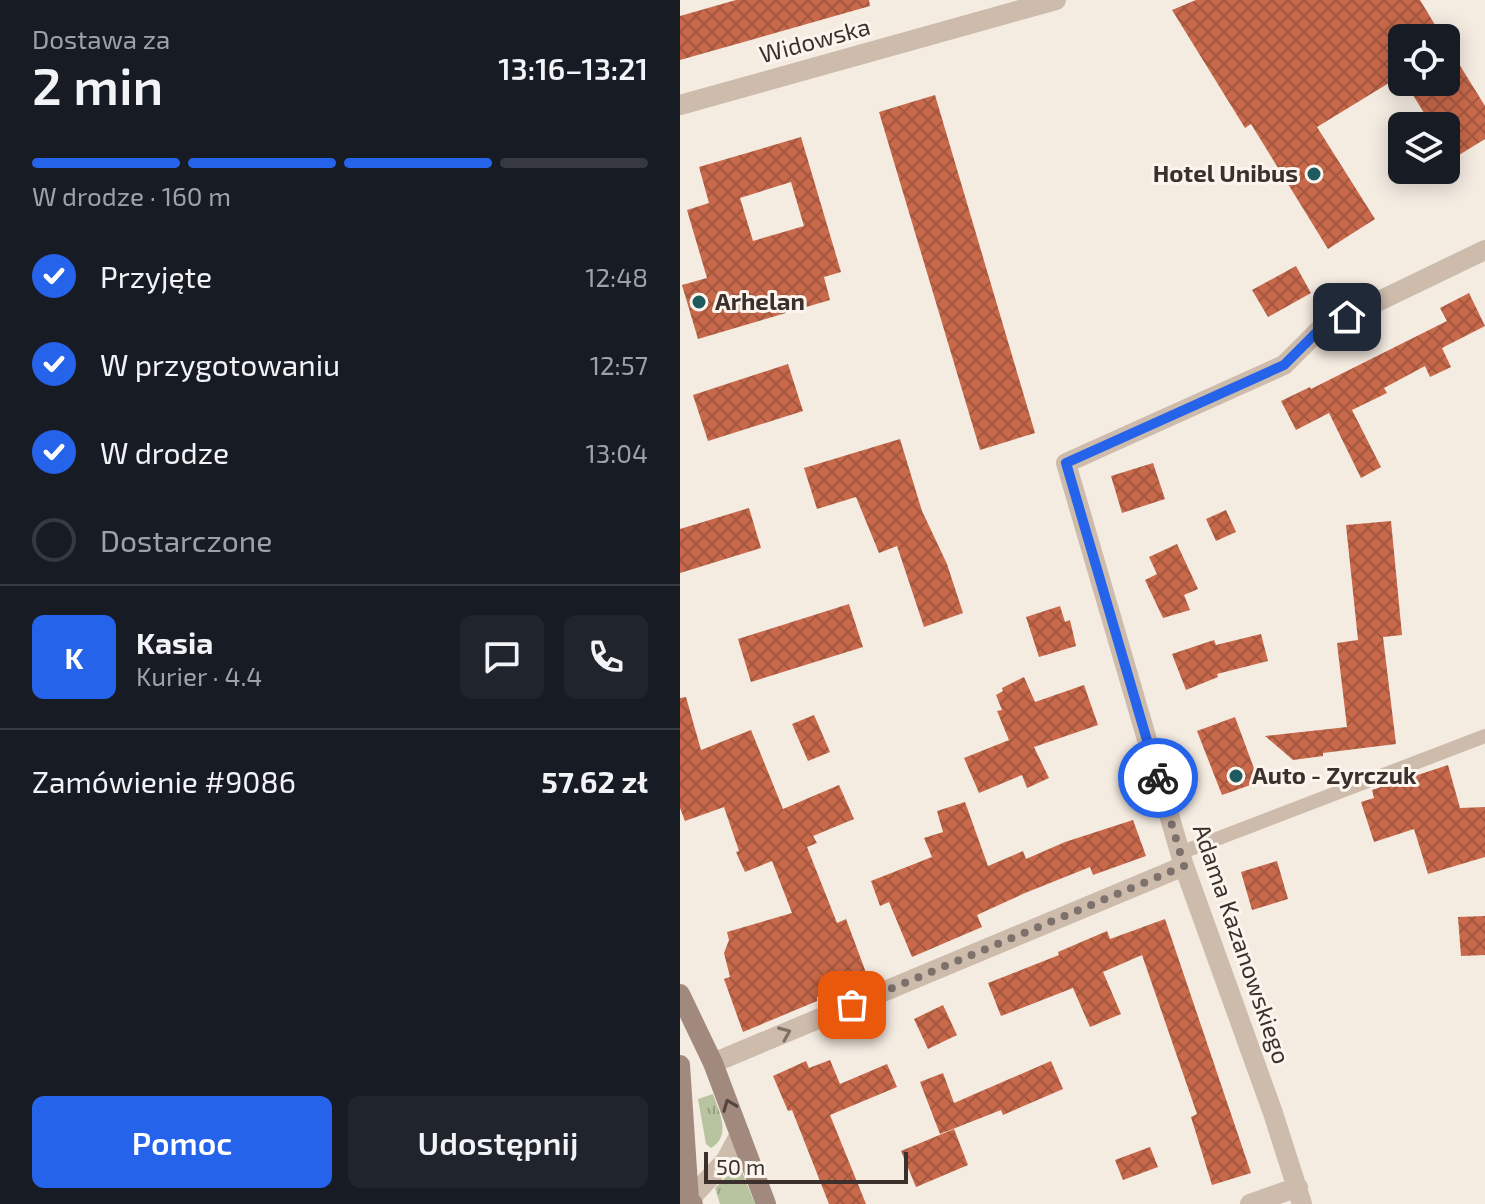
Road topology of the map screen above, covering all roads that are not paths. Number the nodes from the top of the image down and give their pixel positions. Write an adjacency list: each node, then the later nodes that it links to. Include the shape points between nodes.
1 (1056, 0): 2 (street, Widowska)
2 (680, 105)
3 (1485, 250): 5 (street, Adama Kazanowskiego, via 1319,330 1284,365 1066,463)
4 (1485, 736): 5 (lane)
5 (1182, 860): 7 (street, one-way to 5); 11 (street, Adama Kazanowskiego)
6 (680, 994): 7 (main road)
7 (713, 1063): 10 (main road, one-way to 7)
8 (680, 1065): 9 (main road)
9 (682, 1115): 12 (main road)
10 (740, 1134): 12 (street, via 726,1160); 13 (main road)
11 (1300, 1196): 14 (street)
12 (688, 1198)
13 (766, 1204)
14 (1250, 1204)

